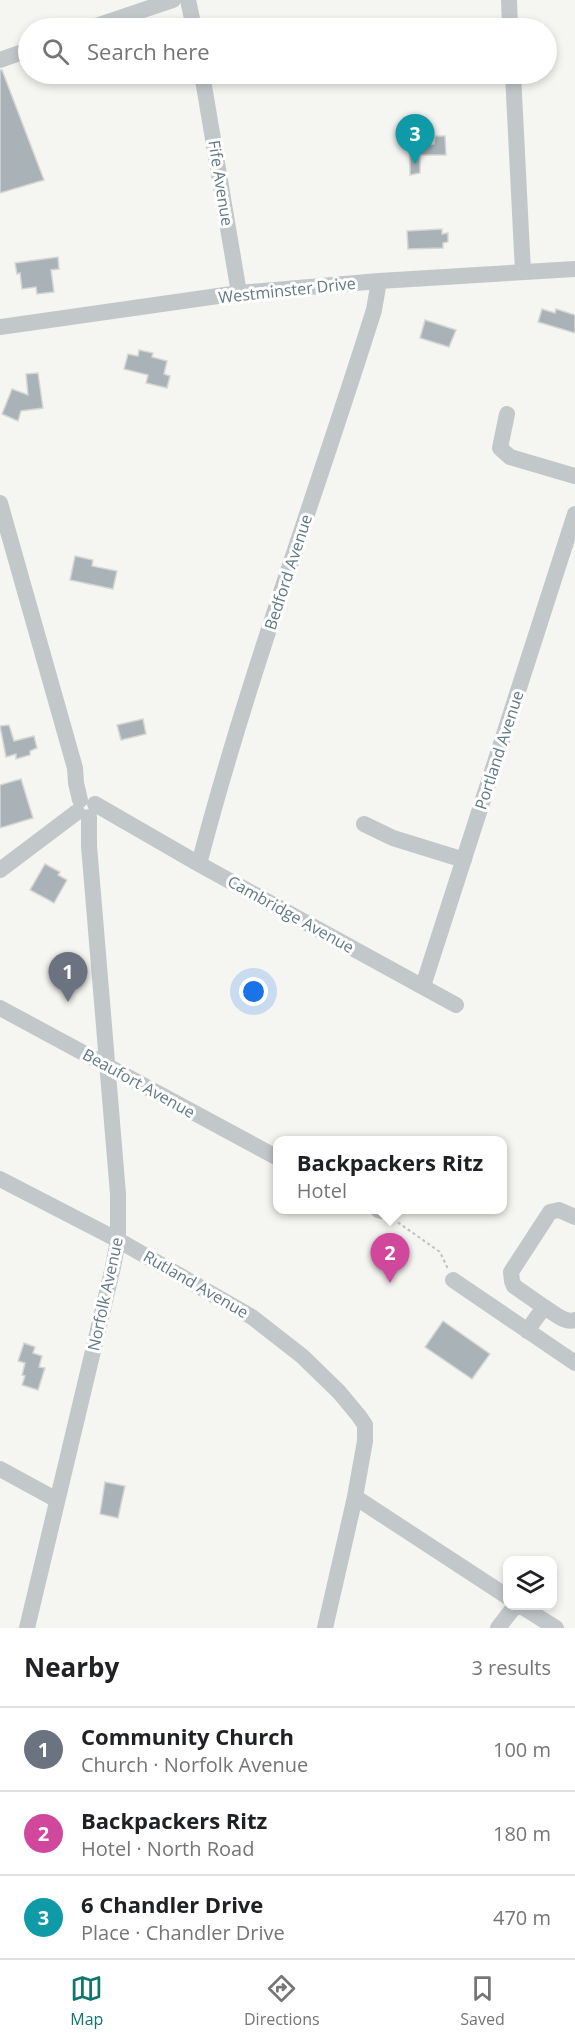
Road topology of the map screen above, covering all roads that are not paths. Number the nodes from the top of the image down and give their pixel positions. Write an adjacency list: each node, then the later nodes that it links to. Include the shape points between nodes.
1 (173, 0): 4 (street)
2 (188, 0): 5 (street)
3 (509, 0): 6 (street)
4 (120, 18)
5 (192, 18)
6 (510, 18)
7 (18, 54): 8 (street)
8 (0, 60)
9 (204, 84): 14 (street, Fife Avenue)
10 (514, 84): 12 (street)
11 (575, 269): 12 (street, Westminster Drive)
12 (523, 272): 13 (street, Westminster Drive)
13 (379, 281): 14 (street, Westminster Drive); 24 (street, Bedford Avenue, via 374,310 269,628)
14 (239, 293): 15 (street, Westminster Drive)
15 (0, 327)
16 (507, 414): 17 (street, via 500,448 503,453)
17 (575, 476)
18 (0, 503): 20 (street)
19 (575, 514): 23 (street, Portland Avenue)
20 (3, 527): 21 (street)
21 (85, 808): 24 (street, Cambridge Avenue, via 125,823); 25 (street); 29 (street, Norfolk Avenue)
22 (364, 824): 23 (street, via 393,838)
23 (464, 860): 26 (street, Portland Avenue)
24 (199, 864): 26 (street, Cambridge Avenue)
25 (0, 870)
26 (423, 986): 27 (street, Cambridge Avenue)
27 (456, 1005)
28 (0, 1008): 29 (street, Beaufort Avenue)
29 (107, 1066): 30 (street, Beaufort Avenue); 33 (street, Norfolk Avenue)
30 (273, 1155)
31 (0, 1179): 33 (street, Rutland Avenue)
32 (575, 1217): 35 (street, via 559,1210 550,1212 511,1272 514,1286)
33 (118, 1240): 40 (street, Rutland Avenue, via 270,1329 352,1407 364,1425 365,1441); 41 (street, Norfolk Avenue)
34 (453, 1280): 37 (street)
35 (544, 1307): 36 (street, via 564,1319); 37 (street)
36 (575, 1320)
37 (527, 1331): 38 (street)
38 (575, 1364)
39 (0, 1469): 41 (street)
40 (356, 1497): 42 (street); 46 (street)
41 (57, 1500): 45 (street, Norfolk Avenue)
42 (503, 1594)
43 (511, 1610): 47 (street)
44 (529, 1610): 48 (street)
45 (27, 1628)
46 (325, 1628)
47 (498, 1628)
48 (556, 1628)

